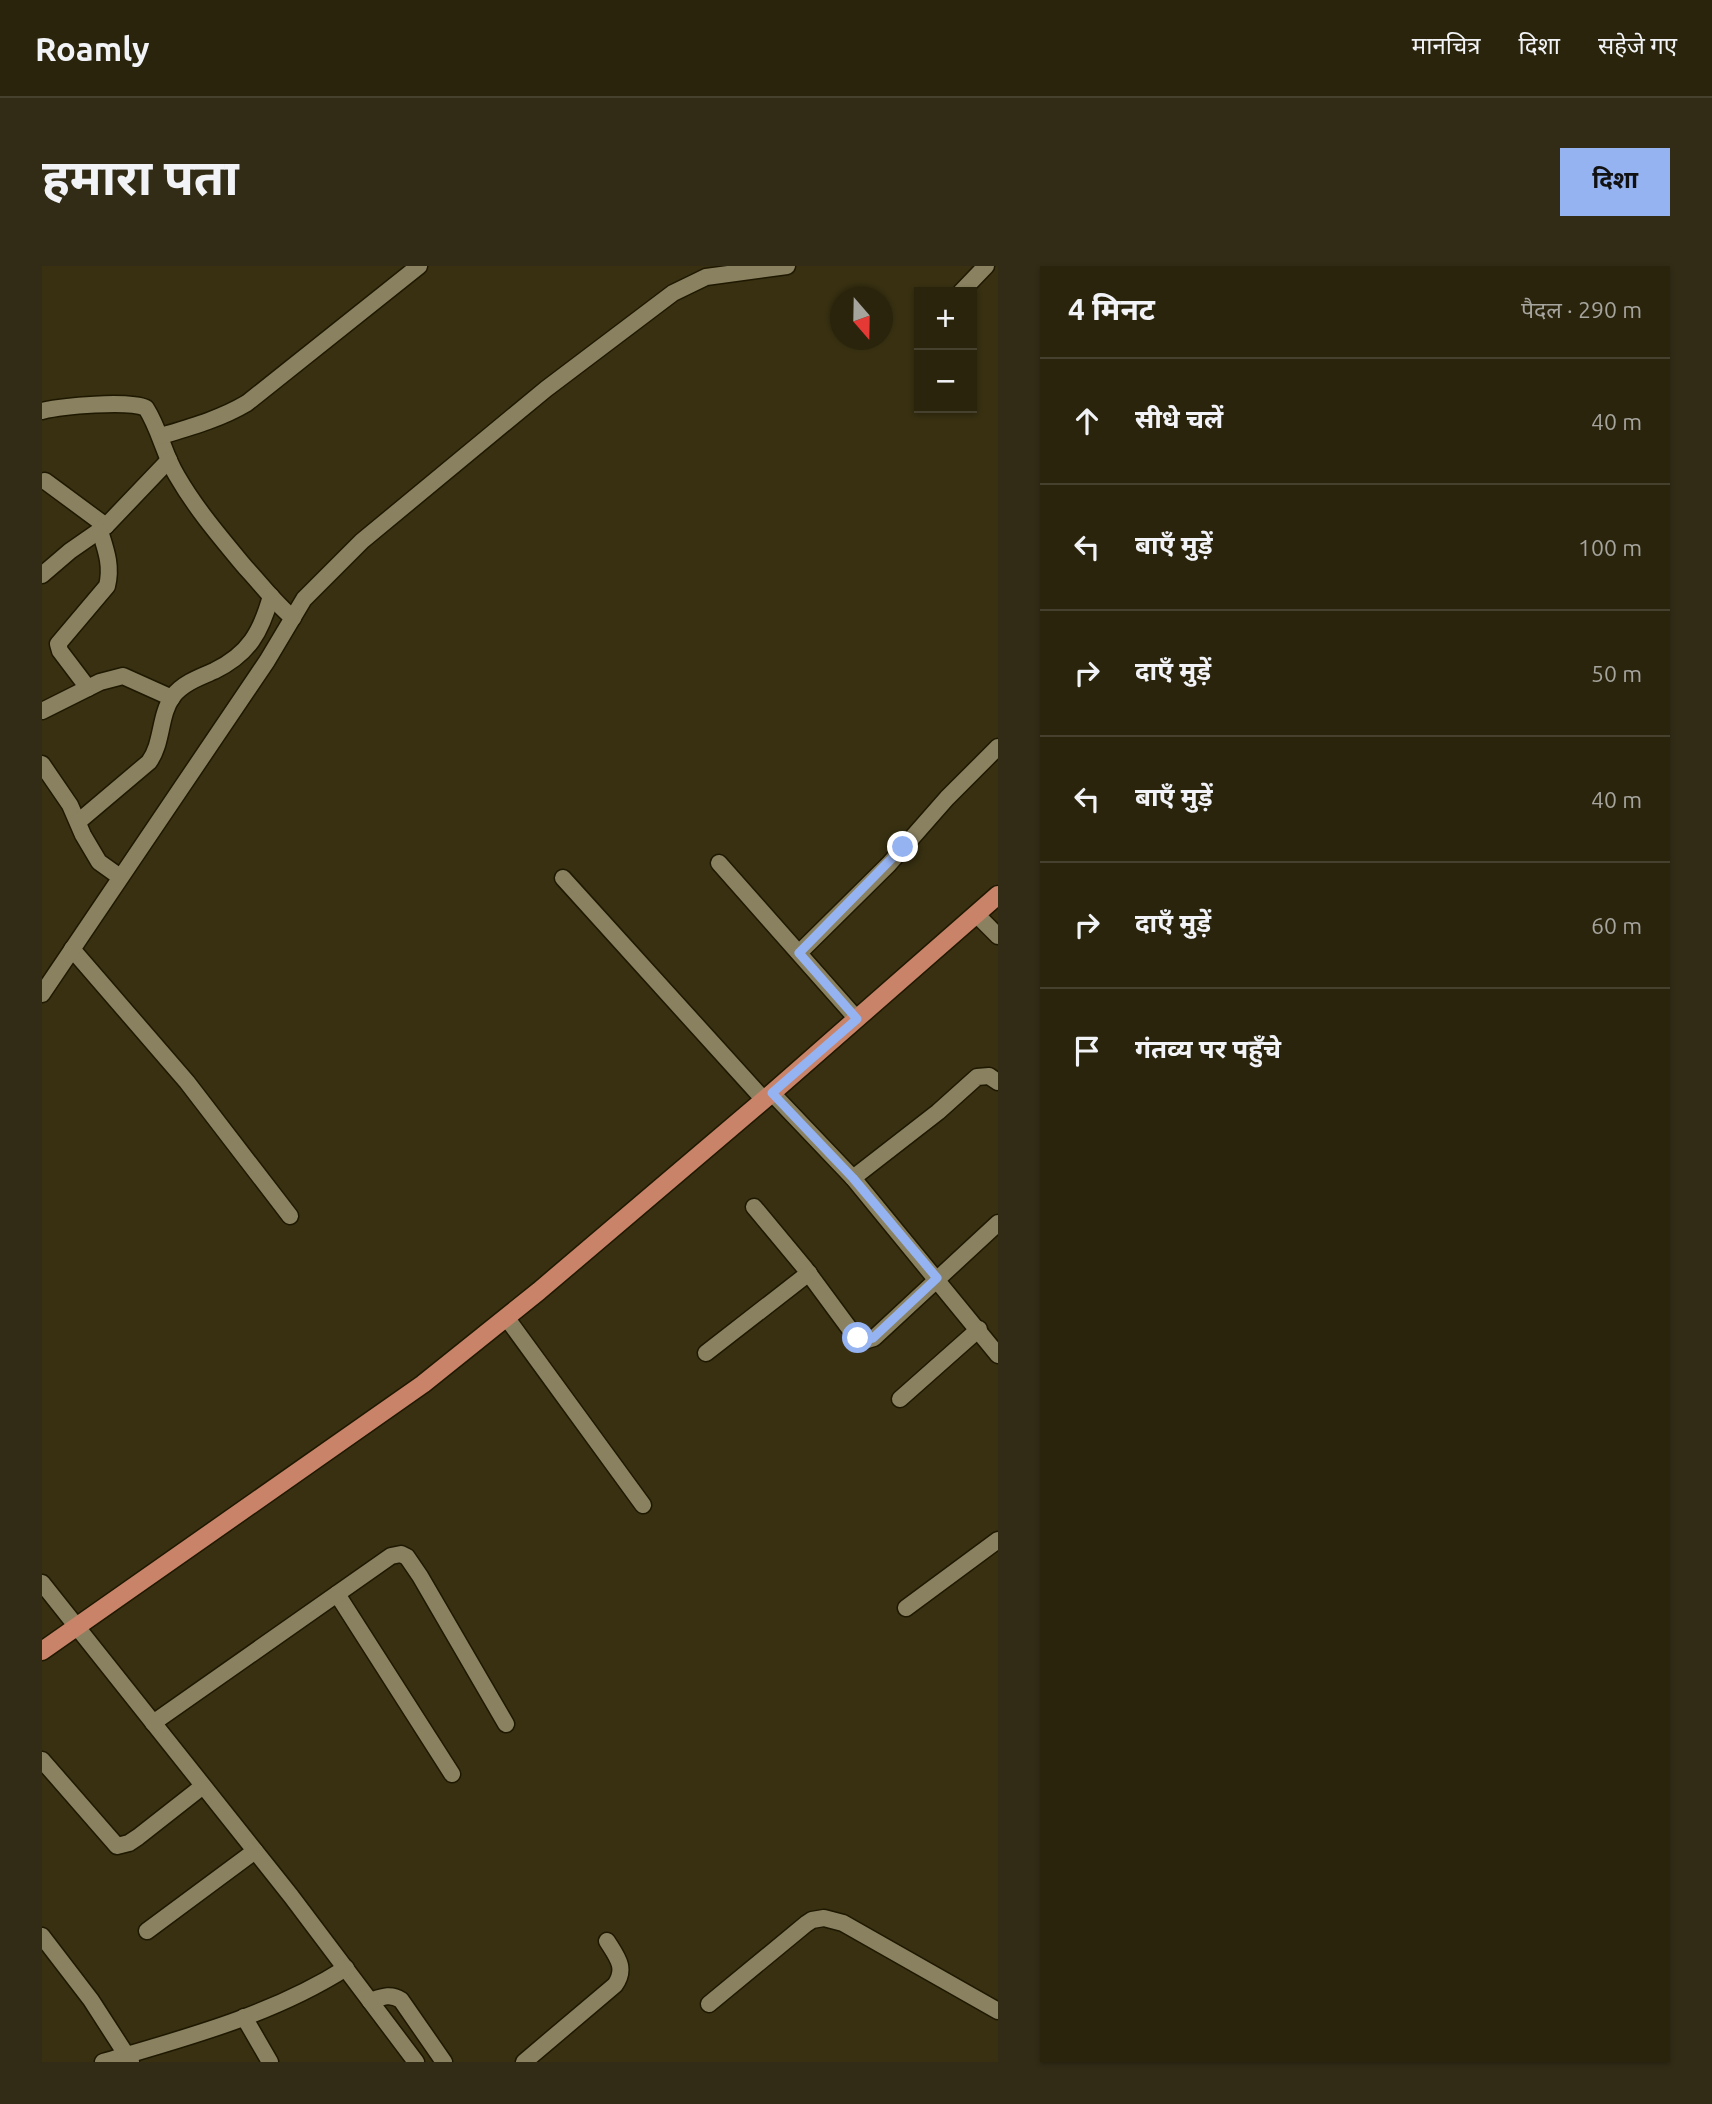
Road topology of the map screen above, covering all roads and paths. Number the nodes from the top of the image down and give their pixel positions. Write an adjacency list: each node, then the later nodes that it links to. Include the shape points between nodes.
1 (419, 266): 6 (street, via 247,403 206,423)
2 (787, 266): 12 (street, via 706,277 649,310 545,389 362,541)
3 (986, 266): 4 (street)
4 (966, 287)
5 (42, 411): 6 (street, via 142,406)
6 (161, 436): 7 (street)
7 (169, 460): 9 (street); 11 (street, via 206,519)
8 (45, 481): 9 (street)
9 (103, 529): 10 (street); 13 (street, via 110,575 107,586 58,644)
10 (42, 575)
11 (271, 596): 12 (street); 14 (street, via 251,644)
12 (289, 614): 20 (street, via 267,661)
13 (88, 688): 14 (street, via 123,676); 15 (street)
14 (172, 698): 18 (street, via 149,762)
15 (42, 711)
16 (998, 747): 26 (street)
17 (42, 764): 18 (street)
18 (78, 822): 20 (street)
19 (719, 863): 26 (street)
20 (113, 872): 25 (street)
21 (563, 878): 30 (street)
22 (998, 895): 23 (main road)
23 (976, 914): 24 (street); 28 (main road)
24 (998, 936)
25 (72, 949): 27 (street); 33 (street, via 187,1082)
26 (799, 953): 28 (street)
27 (42, 995)
28 (857, 1019): 30 (main road)
29 (998, 1082): 31 (street, via 989,1076 977,1077)
30 (768, 1097): 31 (street); 37 (main road)
31 (853, 1178): 36 (street)
32 (754, 1207): 35 (street)
33 (290, 1216)
34 (998, 1223): 36 (street)
35 (809, 1273): 36 (street, via 849,1328 864,1340 873,1338); 39 (street)
36 (937, 1278): 38 (street)
37 (506, 1317): 42 (street); 47 (main road, via 422,1384)
38 (979, 1329): 40 (street); 41 (street)
39 (706, 1353)
40 (998, 1353)
41 (901, 1399)
42 (643, 1505)
43 (998, 1540): 46 (street)
44 (42, 1583): 47 (street)
45 (337, 1594): 49 (street); 50 (street, via 391,1556 407,1557); 52 (street)
46 (906, 1608)
47 (76, 1627): 48 (main road); 49 (street)
48 (42, 1651)
49 (153, 1723): 53 (street)
50 (506, 1724)
51 (42, 1760): 53 (street, via 117,1846 138,1837)
52 (452, 1774)
53 (203, 1786): 54 (street)
54 (255, 1851): 55 (street); 58 (street)
55 (147, 1931)
56 (42, 1936): 63 (street)
57 (607, 1941): 68 (street, via 621,1965 615,1985)
58 (346, 1968): 59 (street); 62 (street)
59 (370, 2001): 66 (street); 67 (street, via 386,1995 401,2000)
60 (709, 2004): 61 (street, via 806,1924 824,1918 843,1923)
61 (998, 2011)
62 (244, 2017): 63 (street); 65 (street)
63 (129, 2059): 64 (street)
64 (103, 2062)
65 (270, 2062)
66 (416, 2062)
67 (444, 2062)
68 (524, 2062)

